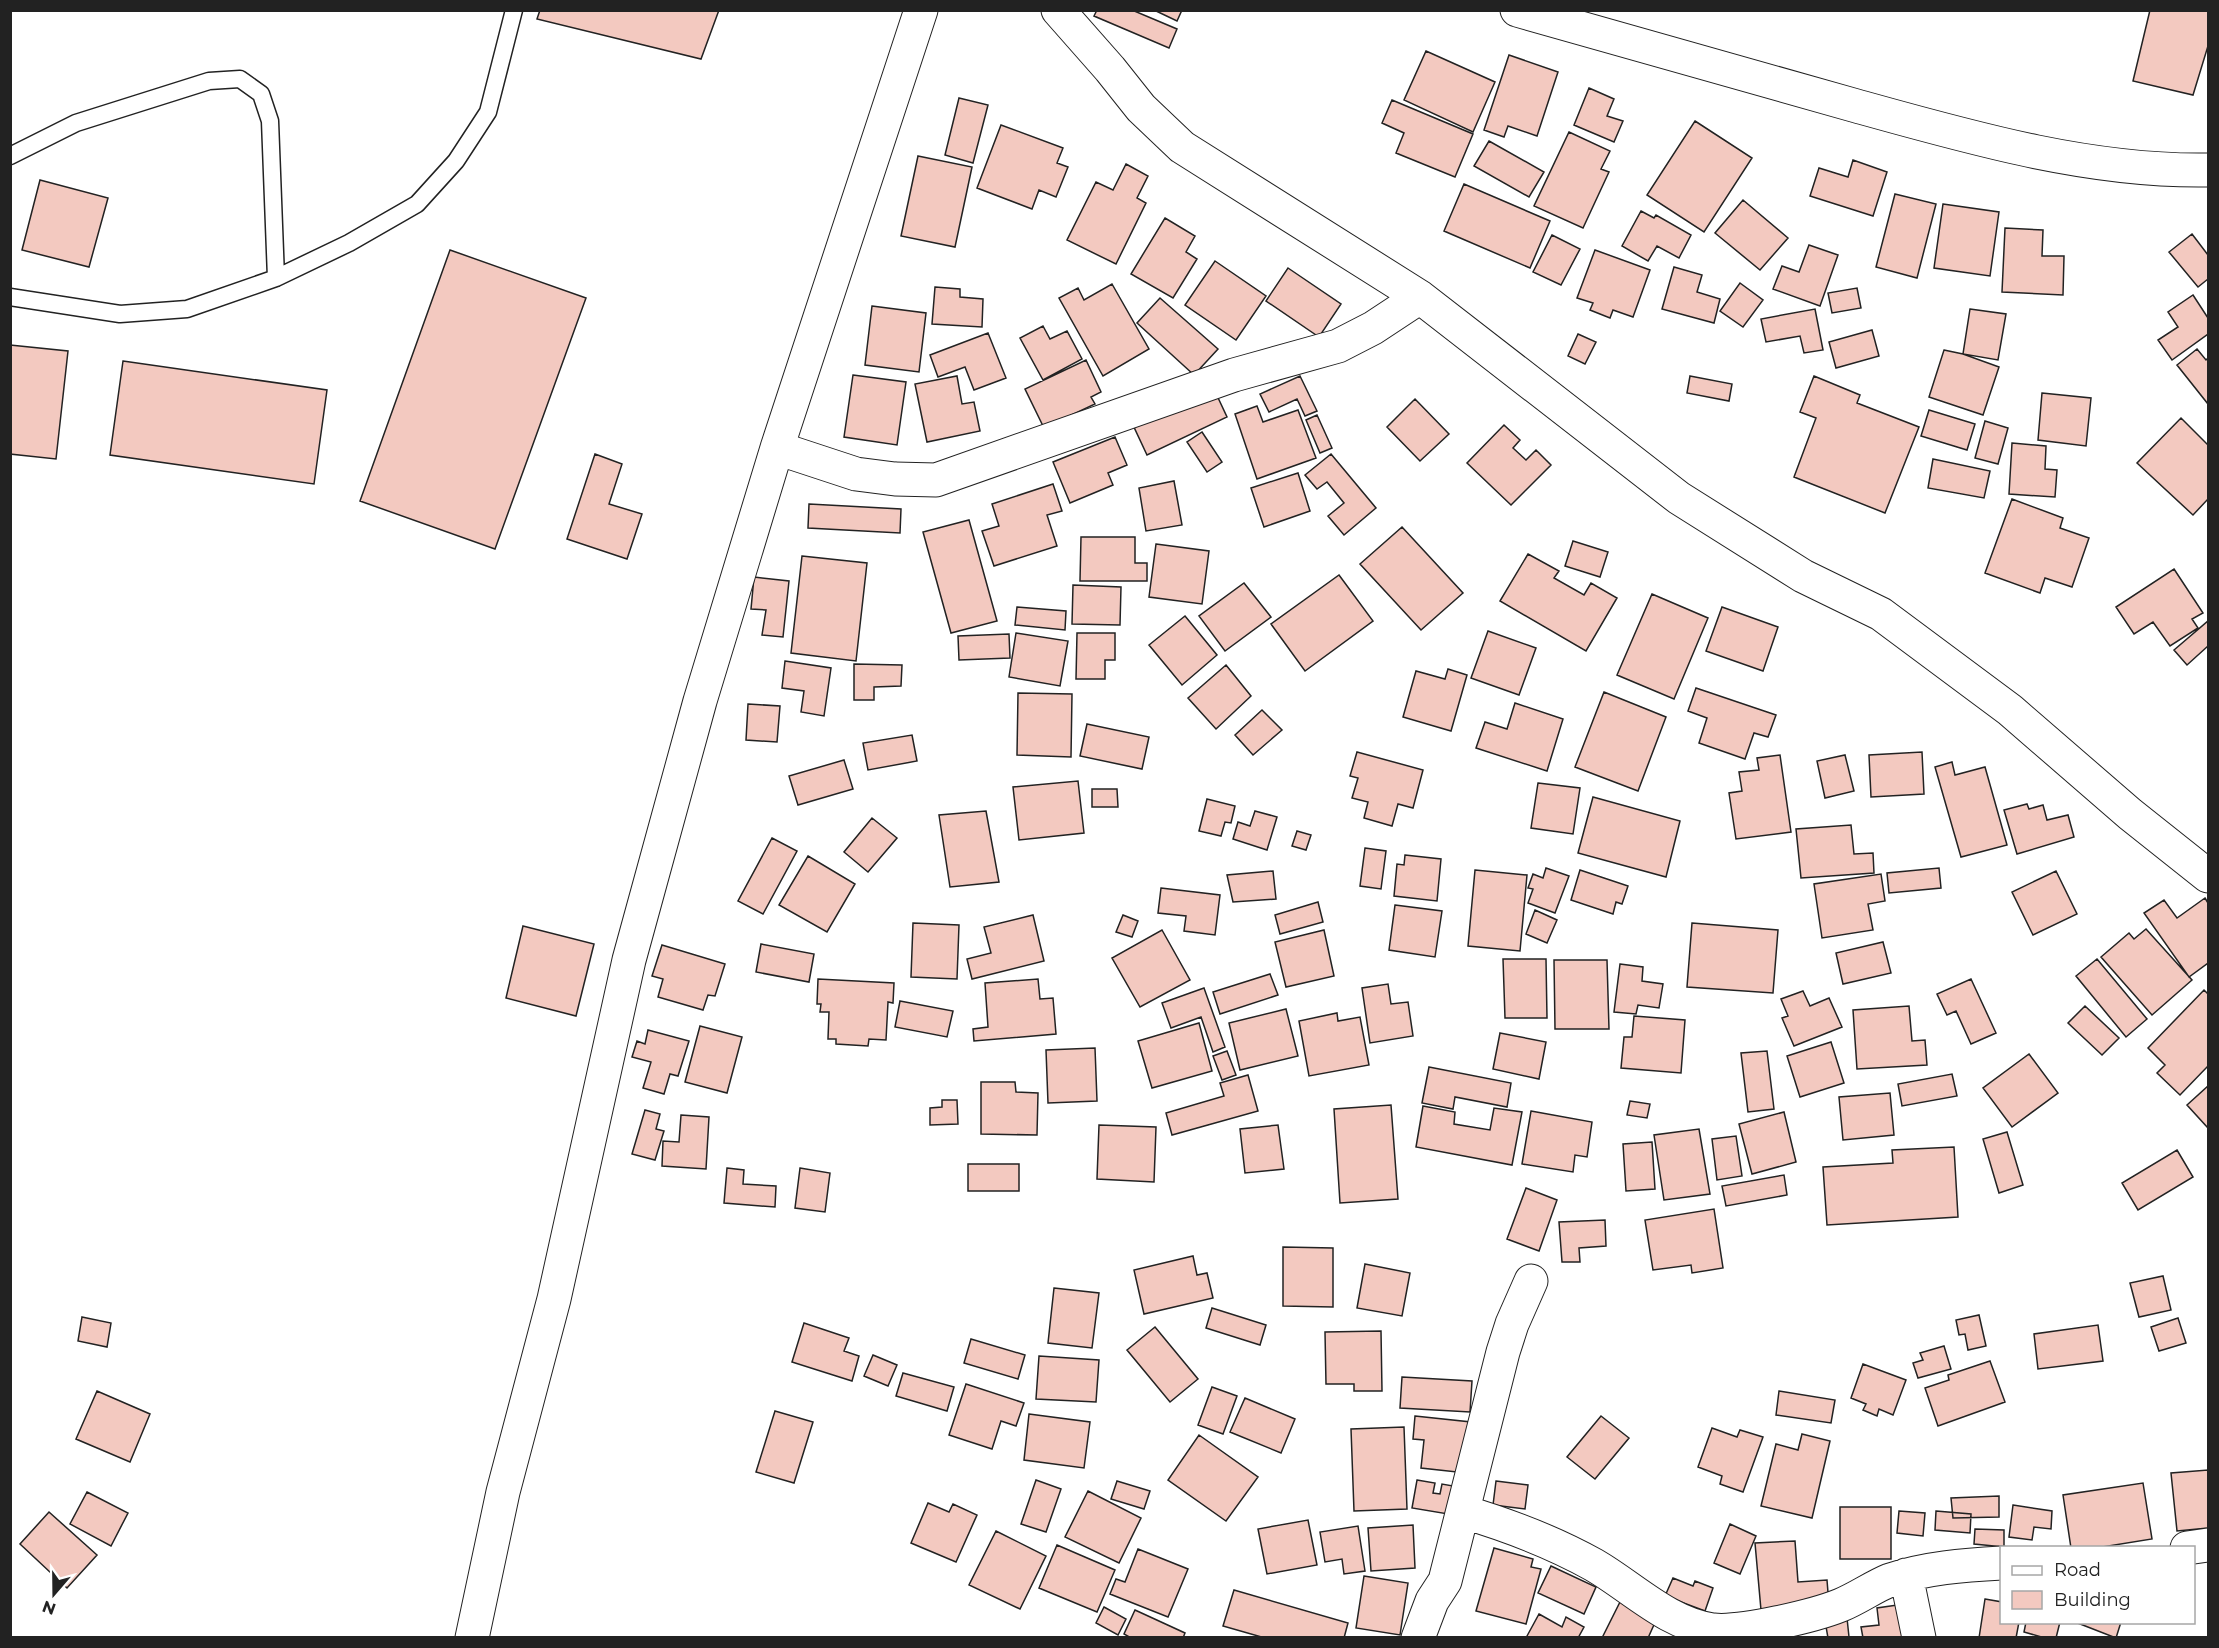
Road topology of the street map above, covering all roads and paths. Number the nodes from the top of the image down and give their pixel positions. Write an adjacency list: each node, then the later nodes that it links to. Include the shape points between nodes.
1 (514, 10): 7 (lane, via 488,112 456,161 417,204)
2 (921, 10): 10 (street)
3 (1058, 10): 9 (street, via 1141,108 1182,147)
4 (1517, 10): 6 (street, via 1984,141 2094,161 2177,171)
5 (10, 156): 7 (lane, via 76,123 209,81 240,79 261,94 270,121)
6 (2208, 170)
7 (276, 278): 8 (lane, via 187,309 120,314)
8 (10, 297)
9 (1420, 297): 10 (street, via 1338,346 1234,375 936,480 856,474); 11 (street, via 1679,498 1803,576 1881,614 1935,653 2010,710)
10 (777, 448): 16 (street, via 700,700 629,960 554,1299 503,1492)
11 (2208, 876)
12 (1531, 1281): 13 (street, via 1503,1352)
13 (1464, 1512): 15 (street, via 1536,1536 1597,1567 1670,1614 1712,1629 1728,1631 1804,1617); 17 (street, via 1446,1581 1432,1601)
14 (2000, 1563): 15 (street, via 1959,1565)
15 (1906, 1575): 18 (street)
16 (472, 1638)
17 (1418, 1638)
18 (1919, 1638)

